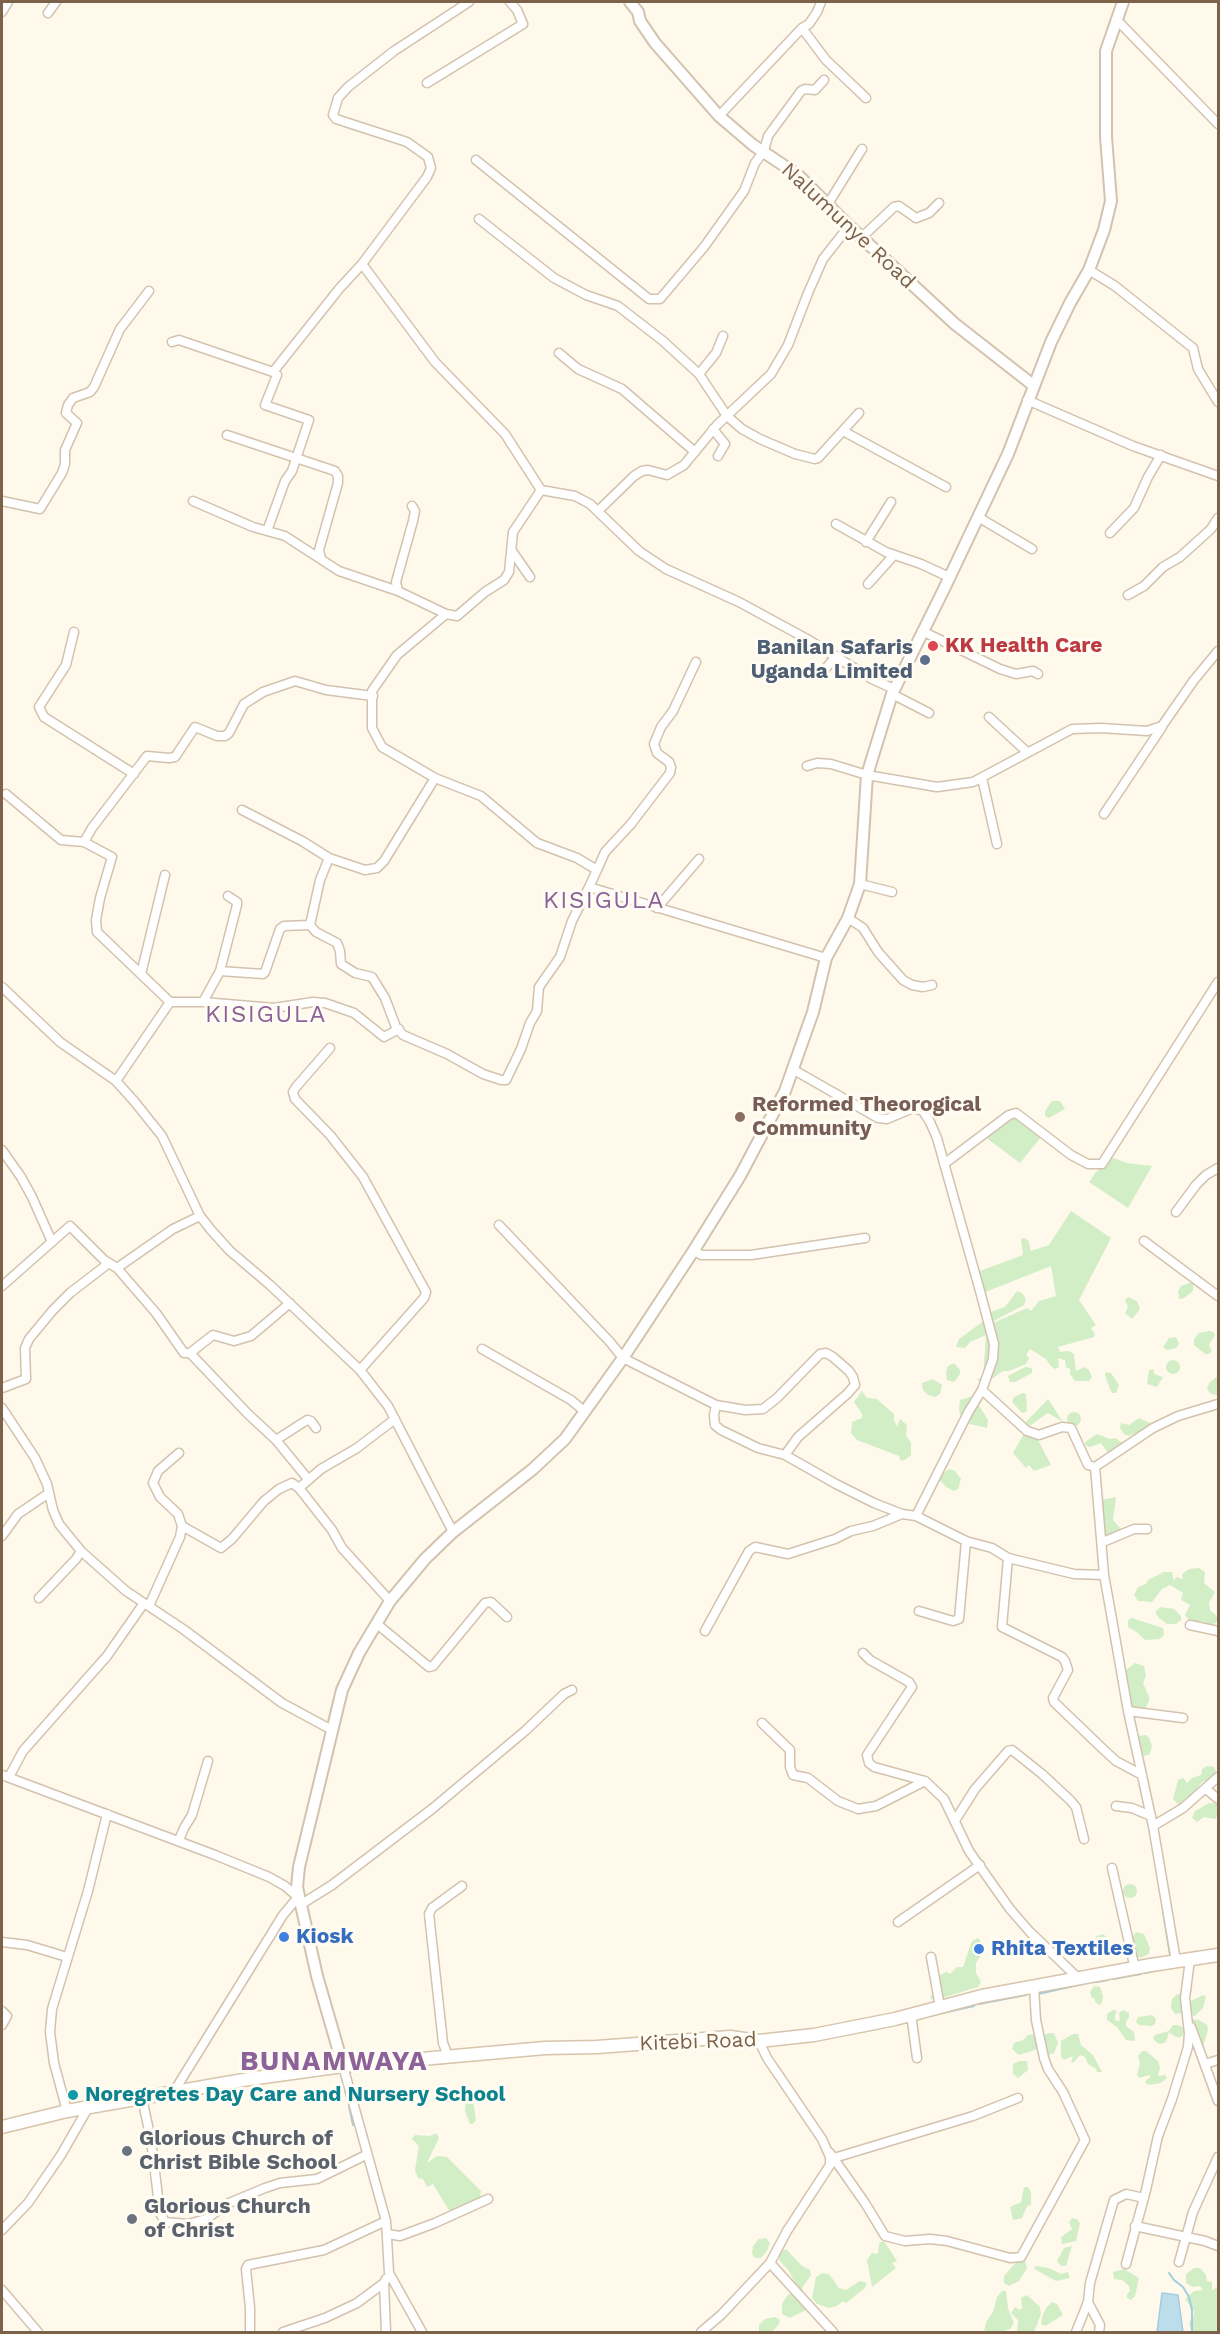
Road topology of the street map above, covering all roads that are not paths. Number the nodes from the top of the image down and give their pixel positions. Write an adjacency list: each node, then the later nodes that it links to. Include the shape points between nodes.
1 (8, 2): 8 (street)
2 (56, 2): 9 (street)
3 (469, 2): 25 (street, via 394,51 348,87 334,106 336,119 407,142 431,163 427,177)
4 (510, 2): 13 (street, via 523,24)
5 (630, 2): 15 (street, Nalumunye Road, via 655,43)
6 (821, 2): 11 (street, via 818,12)
7 (1123, 2): 10 (street)
8 (2, 12)
9 (48, 13)
10 (1116, 19): 16 (street); 26 (street, via 1106,60 1111,207)
11 (802, 28): 14 (street, via 826,60); 15 (street)
12 (824, 80): 18 (street, via 815,90 801,91 768,135)
13 (427, 83)
14 (866, 98)
15 (719, 116): 18 (street, Nalumunye Road)
16 (1218, 124)
17 (862, 149): 21 (street)
18 (764, 151): 19 (street, via 720,226 664,296 655,299 649,299); 21 (street, Nalumunye Road, via 798,175)
19 (476, 160)
20 (939, 203): 24 (street, via 916,218 899,206 894,207)
21 (828, 204): 23 (street, Nalumunye Road)
22 (479, 219): 31 (street, via 554,279 618,306)
23 (849, 226): 24 (street, Nalumunye Road); 37 (street, via 823,259 779,362)
24 (861, 238): 33 (street, Nalumunye Road, via 955,324)
25 (362, 264): 29 (street, via 273,372 179,340); 47 (street, via 435,362 505,434)
26 (1089, 270): 33 (street); 35 (street, via 1192,348 1198,369)
27 (148, 291): 48 (street, via 120,329 94,387 68,405 66,413 77,423 65,450 62,472 40,509)
28 (723, 336): 31 (street, via 716,353)
29 (172, 342)
30 (559, 353): 41 (street, via 578,369 622,389)
31 (699, 374): 37 (street)
32 (277, 375): 44 (street, via 265,405 309,420)
33 (1034, 385): 34 (street)
34 (1028, 400): 42 (street); 53 (street)
35 (1218, 402)
36 (859, 413): 39 (street)
37 (727, 416): 38 (street); 39 (street, via 760,440 809,459 819,458)
38 (713, 429): 41 (street); 43 (street, via 726,446)
39 (843, 430): 46 (street)
40 (227, 435): 44 (street)
41 (695, 452): 52 (street, via 684,465 667,475 648,470 638,474)
42 (1161, 455): 45 (street); 57 (street, via 1134,508)
43 (718, 456)
44 (296, 458): 56 (street); 62 (street, via 335,471 338,476 319,550)
45 (1218, 476)
46 (946, 487)
47 (541, 490): 52 (street, via 575,496); 60 (street, via 513,532)
48 (2, 501)
49 (193, 501): 56 (street)
50 (891, 502): 58 (street)
51 (412, 506): 66 (street, via 415,511 396,582)
52 (598, 511): 72 (street, via 633,546 666,569 739,602)
53 (978, 517): 59 (street); 64 (street)
54 (1218, 518): 67 (street, via 1180,557)
55 (836, 524): 58 (street)
56 (267, 531): 62 (street, via 285,536)
57 (1110, 532)
58 (866, 542): 61 (street)
59 (1032, 549)
60 (512, 551): 63 (street); 68 (street, via 504,580 457,616)
61 (894, 555): 64 (street); 65 (street)
62 (321, 559): 66 (street, via 339,571)
63 (530, 577)
64 (950, 577): 69 (street)
65 (868, 584)
66 (398, 591): 68 (street)
67 (1128, 595)
68 (446, 614): 77 (street, via 397,655)
69 (922, 631): 75 (street, via 1000,669); 76 (street)
70 (74, 632): 83 (street, via 66,664 39,707 43,715)
71 (1218, 651): 80 (street)
72 (836, 656): 74 (street); 76 (street)
73 (696, 662): 94 (street, via 654,744 657,753 669,762 670,773 605,852)
74 (822, 673)
75 (1038, 674)
76 (893, 691): 78 (street); 84 (street)
77 (372, 696): 83 (street, via 295,681 279,685 248,700 225,736 195,727 175,757 147,756); 85 (street, via 372,729 382,747)
78 (929, 713)
79 (989, 717): 81 (street)
80 (1162, 726): 81 (street, via 1147,731 1071,729); 89 (street)
81 (1027, 752): 86 (street)
82 (807, 766): 84 (street, via 831,764)
83 (135, 774): 90 (street)
84 (867, 775): 86 (street, via 937,787); 96 (street)
85 (435, 778): 92 (street, via 377,868 365,870); 94 (street, via 481,796 537,843)
86 (982, 778): 91 (street)
87 (6, 794): 90 (street, via 61,840)
88 (242, 810): 92 (street)
89 (1104, 814)
90 (84, 843): 105 (street, via 110,854 112,861 100,898 97,932)
91 (996, 844)
92 (329, 858): 102 (street)
93 (699, 859): 100 (street)
94 (597, 870): 97 (street)
95 (165, 875): 105 (street)
96 (860, 884): 98 (street); 101 (street)
97 (589, 887): 100 (street); 111 (street, via 556,965 539,987 537,1011 506,1080 483,1074)
98 (892, 892)
99 (228, 896): 104 (street, via 237,905)
100 (657, 908): 103 (street)
101 (848, 918): 103 (street); 107 (street, via 862,928 903,980 923,987)
102 (310, 925): 104 (street, via 280,928 268,968 262,974); 111 (street, via 337,943 341,964 372,977)
103 (826, 958): 113 (street)
104 (220, 971): 110 (street)
105 (141, 974): 109 (street)
106 (1218, 982): 116 (street, via 1102,1164 1088,1164 1071,1155 1016,1113)
107 (932, 985)
108 (2, 987): 114 (street, via 60,1042)
109 (170, 1002): 110 (street); 114 (street)
110 (203, 1002): 111 (street, via 274,1008 325,1003 354,1013 384,1037)
111 (399, 1029)
112 (330, 1048): 132 (street, via 296,1087 295,1099 330,1134 363,1177 426,1292)
113 (794, 1070): 116 (street, via 878,1118 887,1119 913,1108 923,1111 937,1138); 124 (street, via 740,1176)
114 (116, 1081): 119 (street, via 162,1136)
115 (2, 1150): 123 (street, via 32,1197)
116 (944, 1164): 134 (street, via 994,1349)
117 (1218, 1168): 118 (street, via 1196,1185)
118 (1176, 1212)
119 (200, 1216): 125 (street); 128 (street, via 230,1251)
120 (499, 1225): 131 (street)
121 (865, 1238): 124 (street, via 751,1255 701,1255)
122 (1144, 1241): 127 (street)
123 (52, 1242): 125 (street, via 72,1227); 126 (street)
124 (694, 1250): 131 (street)
125 (113, 1265): 130 (street, via 156,1312 184,1353); 133 (street, via 70,1293 53,1310 28,1339 26,1379)
126 (2, 1286)
127 (1218, 1296)
128 (290, 1303): 130 (street, via 251,1336 234,1341 213,1335); 132 (street)
129 (482, 1349): 138 (street)
130 (190, 1353): 141 (street)
131 (623, 1358): 136 (street); 138 (street)
132 (360, 1370): 139 (street)
133 (2, 1388)
134 (982, 1390): 144 (street, via 1027,1431 1039,1435 1071,1428 1088,1465); 149 (street)
135 (1218, 1404): 144 (street, via 1153,1428)
136 (716, 1405): 143 (street, via 714,1415 721,1430 758,1448); 143 (street, via 764,1409 820,1354 833,1357 849,1371 855,1385)
137 (2, 1408): 147 (street, via 35,1458)
138 (584, 1411): 152 (street, via 565,1439 541,1462)
139 (395, 1419): 145 (street); 152 (street)
140 (316, 1428): 141 (street, via 307,1420)
141 (276, 1440): 145 (street)
142 (179, 1453): 150 (street, via 158,1471 153,1483 160,1497 178,1514)
143 (784, 1455): 148 (street)
144 (1095, 1467): 155 (street)
145 (308, 1479): 146 (street)
146 (298, 1488): 150 (street, via 292,1483 279,1489 221,1548); 160 (street, via 342,1548)
147 (49, 1493): 153 (street, via 18,1514); 156 (street, via 58,1524)
148 (902, 1514): 149 (street); 166 (street, via 788,1554 754,1547)
149 (916, 1516): 154 (street)
150 (182, 1526): 161 (street)
151 (1148, 1529): 155 (street, via 1134,1528)
152 (453, 1532): 160 (street)
153 (2, 1536)
154 (966, 1541): 157 (street, via 992,1548); 162 (street, via 959,1619 953,1621)
155 (1103, 1542): 158 (street)
156 (81, 1551): 159 (street); 161 (street)
157 (1008, 1558): 158 (street, via 1074,1574); 176 (street, via 1002,1627 1062,1657 1068,1670 1054,1702 1116,1761)
158 (1104, 1575): 170 (street)
159 (39, 1598)
160 (390, 1601): 164 (street)
161 (146, 1604): 173 (street, via 282,1703); 175 (street)
162 (919, 1611)
163 (507, 1617): 164 (street, via 491,1602 484,1603 429,1667)
164 (377, 1624): 173 (street, via 342,1690)
165 (1190, 1625): 167 (street)
166 (705, 1630)
167 (1218, 1631)
168 (863, 1653): 178 (street, via 912,1687 867,1755 869,1763)
169 (572, 1690): 191 (street, via 432,1809 332,1885)
170 (1128, 1712): 171 (street); 176 (street)
171 (1183, 1718)
172 (762, 1724): 178 (street, via 790,1750 793,1775 808,1778 838,1801 858,1809 876,1806)
173 (332, 1730): 191 (street, via 299,1867)
174 (208, 1761): 187 (street, via 192,1815)
175 (5, 1776): 182 (street)
176 (1142, 1776): 183 (street)
177 (1218, 1777): 179 (street)
178 (925, 1781): 184 (street, via 944,1799)
179 (1206, 1789): 180 (street); 185 (street)
180 (1218, 1799)
181 (1116, 1806): 183 (street)
182 (107, 1814): 187 (street); 195 (street)
183 (1151, 1816): 185 (street)
184 (956, 1819): 186 (street, via 975,1789 1012,1750 1070,1800); 188 (street, via 961,1837)
185 (1153, 1826): 198 (street)
186 (1084, 1839)
187 (179, 1840): 191 (street, via 269,1877)
188 (980, 1865): 192 (street); 200 (street, via 1010,1909)
189 (1112, 1868): 199 (street)
190 (462, 1886): 208 (street, via 429,1914 443,2043)
191 (299, 1901): 212 (street); 213 (street, via 277,1925)
192 (898, 1922)
193 (2, 1942): 195 (street)
194 (1218, 1955): 197 (main road, Kitebi Road)
195 (67, 1957): 218 (street, via 50,2031)
196 (931, 1957): 202 (street)
197 (1190, 1960): 198 (main road, Kitebi Road); 205 (street, via 1185,1998)
198 (1176, 1961): 199 (main road, Kitebi Road)
199 (1135, 1969): 200 (main road, Kitebi Road)
200 (1079, 1979): 201 (main road, Kitebi Road)
201 (1034, 1987): 202 (main road, Kitebi Road); 221 (street, via 1044,2058 1085,2140 1021,2257 1010,2258 947,2241 905,2241 885,2236)
202 (940, 2007): 204 (main road, Kitebi Road)
203 (2, 2012): 206 (street, via 7,2016)
204 (911, 2018): 207 (main road, Kitebi Road); 209 (street)
205 (1188, 2018): 211 (street); 223 (street, via 1188,2047 1158,2136)
206 (2, 2025)
207 (759, 2041): 208 (main road, Kitebi Road, via 730,2037); 221 (street, via 766,2058)
208 (448, 2056): 212 (main road, Kitebi Road)
209 (917, 2058)
210 (1218, 2060): 211 (street)
211 (1205, 2064): 216 (street)
212 (343, 2066): 213 (main road, Kitebi Road); 220 (street)
213 (173, 2093): 214 (main road, Kitebi Road)
214 (142, 2098): 217 (main road, Kitebi Road); 220 (street, via 160,2213 165,2222 188,2224 207,2219 229,2203 265,2188 317,2179)
215 (1018, 2098): 221 (street, via 973,2116)
216 (1218, 2101)
217 (88, 2108): 218 (main road, Kitebi Road); 227 (street, via 28,2203)
218 (67, 2111): 219 (main road, Kitebi Road)
219 (3, 2123)
220 (366, 2155): 225 (street)
221 (832, 2156): 232 (street)
222 (1218, 2157): 229 (street, via 1195,2205)
223 (1143, 2198): 226 (street); 237 (street, via 1126,2194 1114,2200)
224 (488, 2199): 228 (street, via 400,2236)
225 (386, 2221): 228 (street); 239 (street, via 324,2250 248,2265)
226 (1135, 2226): 229 (street); 233 (street)
227 (2, 2230)
228 (387, 2234): 234 (street)
229 (1186, 2237): 230 (street); 231 (street)
230 (1218, 2246)
231 (1179, 2262)
232 (770, 2263): 243 (street); 244 (street)
233 (1126, 2264)
234 (389, 2273): 235 (street); 242 (street)
235 (384, 2283): 240 (street, via 357,2303); 241 (street)
236 (2, 2290): 238 (street)
237 (1088, 2302): 245 (street); 246 (street, via 1100,2325)
238 (38, 2332)
239 (250, 2332)
240 (283, 2332)
241 (386, 2332)
242 (422, 2332)
243 (701, 2332)
244 (833, 2332)
245 (1076, 2332)
246 (1099, 2332)

